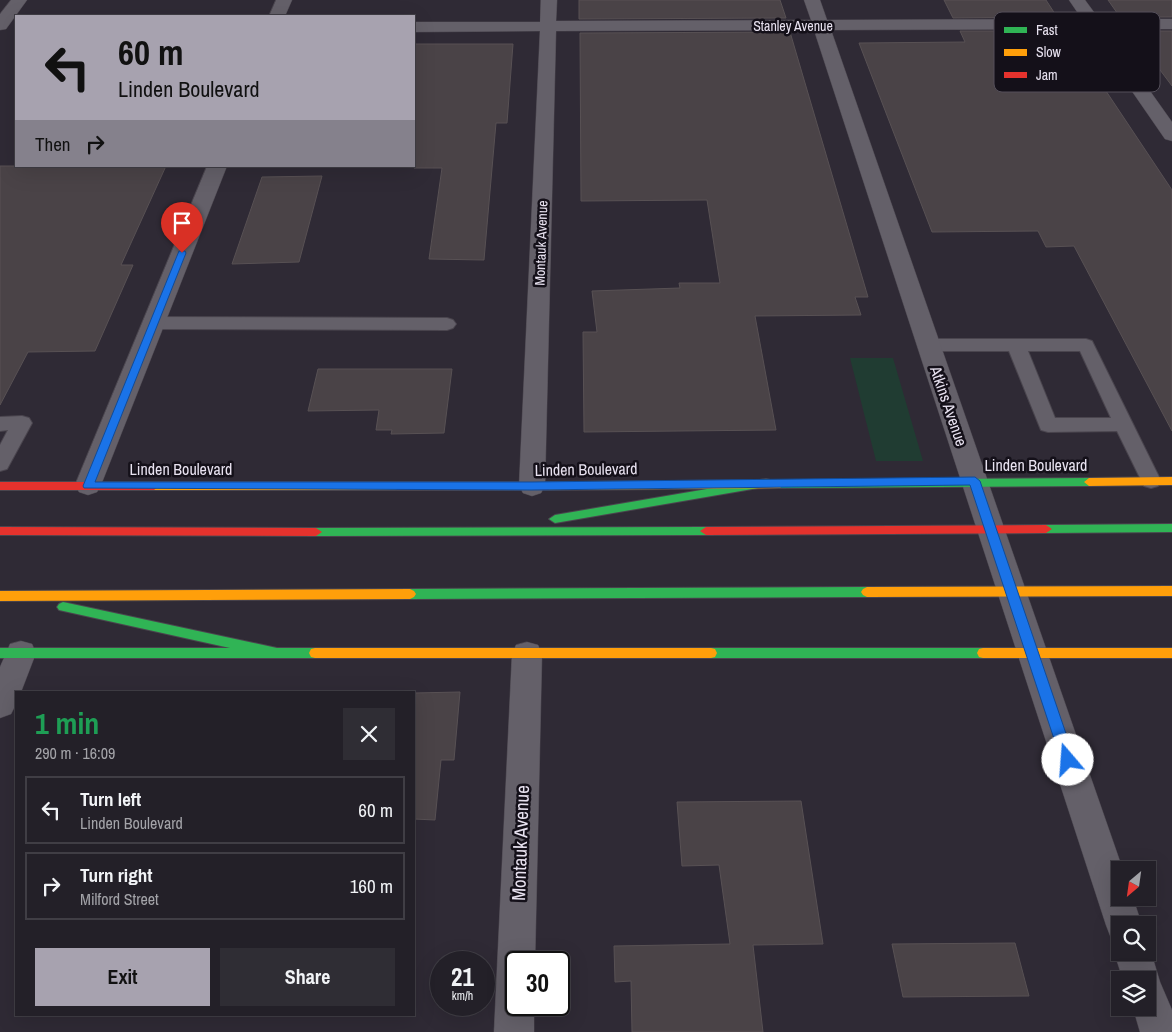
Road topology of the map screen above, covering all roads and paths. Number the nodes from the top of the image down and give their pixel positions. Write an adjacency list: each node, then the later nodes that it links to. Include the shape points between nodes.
1 (19, 0): 11 (street)
2 (284, 0): 7 (street)
3 (549, 0): 9 (street, Montauk Avenue)
4 (812, 0): 10 (street, Atkins Avenue)
5 (1076, 0): 6 (street)
6 (1085, 12)
7 (277, 15)
8 (994, 25): 10 (street, Stanley Avenue)
9 (548, 26): 10 (street, Stanley Avenue); 12 (street, Stanley Avenue); 30 (street, Montauk Avenue)
10 (821, 26): 19 (street, Atkins Avenue)
11 (0, 27): 13 (street)
12 (415, 27)
13 (15, 29)
14 (1142, 92): 15 (street)
15 (1172, 135)
16 (217, 167): 17 (street)
17 (154, 323): 18 (lane); 29 (street)
18 (446, 324)
19 (928, 345): 20 (lane); 24 (street, Atkins Avenue)
20 (1016, 345): 22 (lane, via 1086,345); 22 (lane, via 1048,425)
21 (0, 424): 23 (lane, via 22,424)
22 (1124, 424): 25 (lane)
23 (0, 464)
24 (975, 481): 25 (main road, Linden Boulevard); 27 (main road, Linden Boulevard); 33 (street, Atkins Avenue)
25 (1151, 481): 26 (main road, Linden Boulevard)
26 (1172, 481)
27 (766, 483): 30 (main road, Linden Boulevard); 36 (main road)
28 (0, 486): 29 (main road, Linden Boulevard)
29 (88, 486): 30 (main road, Linden Boulevard)
30 (532, 486)
31 (37, 520): 35 (main road)
32 (1172, 528): 33 (main road)
33 (991, 530): 36 (main road); 38 (street, Atkins Avenue)
34 (0, 531): 35 (main road)
35 (105, 532): 36 (main road)
36 (474, 533)
37 (1172, 591): 38 (main road)
38 (1012, 592): 40 (main road); 45 (street, Atkins Avenue)
39 (0, 596): 40 (main road)
40 (12, 596): 42 (main road)
41 (10, 653): 42 (main road); 46 (street)
42 (277, 653): 44 (main road)
43 (1172, 653): 45 (main road)
44 (527, 654): 45 (main road); 49 (street, Montauk Avenue)
45 (1033, 655): 47 (street, Atkins Avenue)
46 (0, 705)
47 (1121, 916)
48 (1155, 1016): 50 (street)
49 (514, 1032)
50 (1160, 1032)

